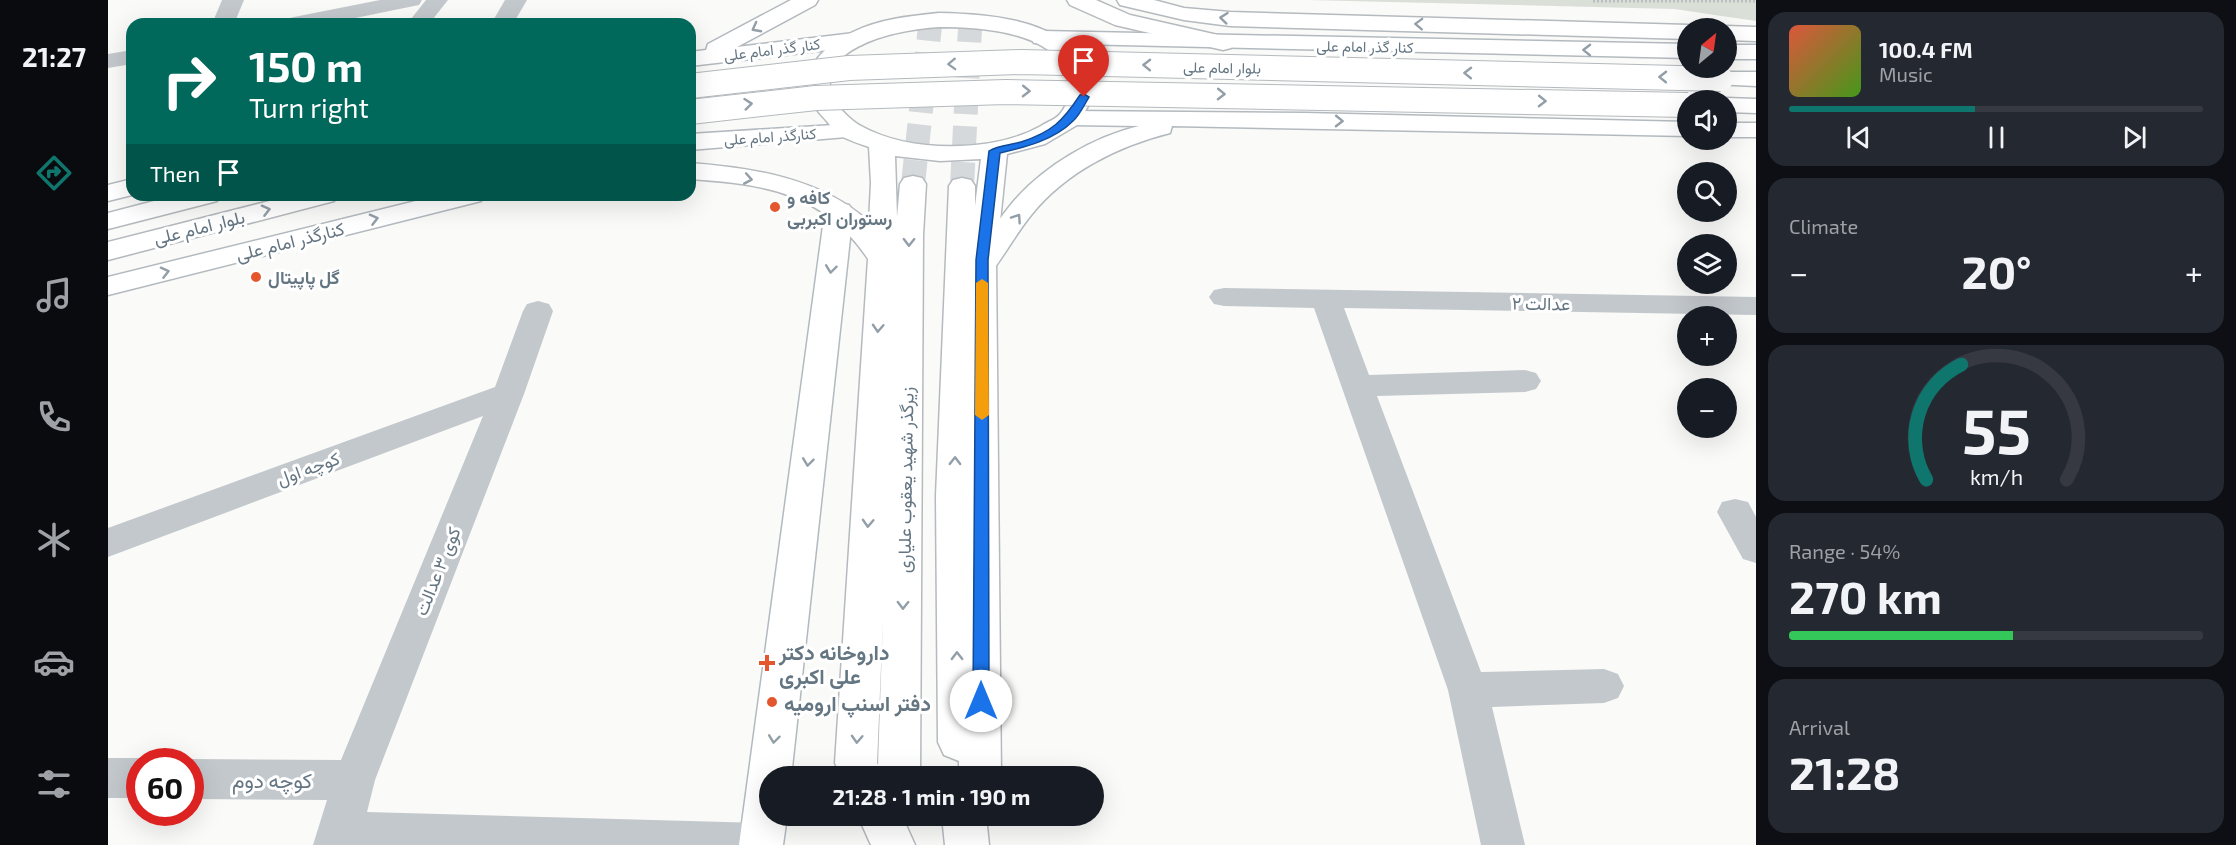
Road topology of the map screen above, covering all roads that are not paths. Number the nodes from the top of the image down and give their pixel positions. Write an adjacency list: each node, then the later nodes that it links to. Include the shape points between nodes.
1 (233, 0): 10 (street)
2 (411, 0): 11 (street)
3 (437, 0): 12 (street)
4 (516, 0): 13 (street)
5 (807, 0): 26 (main road, one-way to 26)
6 (1078, 0): 20 (main road, via 1123,20)
7 (1128, 0): 15 (main road, one-way to 7, via 1230,19 1184,14)
8 (920, 3): 9 (main road, via 924,12 957,16); 14 (main road)
9 (1003, 14): 14 (main road); 18 (main road)
10 (226, 18)
11 (323, 18)
12 (423, 18)
13 (506, 18)
14 (893, 26): 19 (main road)
15 (1677, 32)
16 (1737, 33): 17 (main road)
17 (1756, 34)
18 (1042, 38): 20 (main road, کنار گذر امام علی); 34 (main road, via 1068,55 1082,75 1084,97)
19 (854, 40): 28 (main road, کنار گذر امام علی); 40 (main road, via 832,55 819,73 818,93 828,113)
20 (1223, 43): 21 (main road, کنار گذر امام علی)
21 (1263, 44): 22 (main road, کنار گذر امام علی, one-way to 21); 36 (main road, via 1254,69 1267,99)
22 (1677, 51)
23 (1737, 52): 24 (main road)
24 (1756, 52)
25 (126, 58): 27 (street)
26 (696, 60)
27 (108, 61)
28 (696, 62)
29 (696, 67): 41 (main road, via 712,98 709,120)
30 (1756, 79): 31 (main road, بلوار امام علی, one-way to 31, bridge, via 1021,62 849,68)
31 (696, 85)
32 (1677, 105): 33 (main road, بلوار امام علی, one-way to 32, bridge, via 856,96 1012,90)
33 (696, 111)
34 (1071, 118): 35 (main road); 45 (main road)
35 (1202, 120): 36 (main road); 56 (main road, one-way to 35, via 1028,202 1080,159 1147,131)
36 (1305, 120): 37 (main road, one-way to 37)
37 (1677, 129)
38 (1737, 130): 39 (main road)
39 (1756, 130)
40 (850, 131): 42 (main road, کنارگذر امام علی); 43 (main road)
41 (696, 136)
42 (696, 141)
43 (881, 144): 45 (main road, via 948,155); 46 (main road)
44 (696, 172): 52 (main road, one-way to 52, via 795,188)
45 (982, 174): 46 (main road, via 934,166 894,175); 56 (main road); 72 (main road, one-way to 45, via 954,496)
46 (899, 184): 55 (main road); 71 (main road, زیرگذر شهید یعقوب علیاری, one-way to 71, via 909,236)
47 (126, 188): 48 (main road)
48 (108, 192)
49 (185, 201): 53 (main road, بلوار امام علی)
50 (302, 201): 54 (main road, بلوار امام علی, one-way to 50)
51 (448, 201): 57 (main road, کنارگذر امام علی, one-way to 51)
52 (839, 211): 55 (main road, via 860,228); 83 (main road, one-way to 83)
53 (108, 221)
54 (108, 251)
55 (882, 259): 70 (main road, one-way to 70)
56 (982, 265): 73 (main road)
57 (108, 286)
58 (1224, 297): 59 (street, عدالت ۲)
59 (1326, 300): 60 (street, عدالت ۲); 63 (street)
60 (1756, 306)
61 (538, 311): 64 (street, کوی ۳ عدالت)
62 (1525, 381): 63 (street)
63 (1358, 386): 69 (street)
64 (508, 394): 66 (street, کوچه اول); 77 (street, کوی ۳ عدالت)
65 (1756, 513): 67 (street, via 1735,512)
66 (108, 543)
67 (1756, 549)
68 (1604, 686): 69 (street)
69 (1468, 690): 87 (street)
70 (857, 766)
71 (899, 766)
72 (961, 766)
73 (980, 766)
74 (108, 778): 75 (street)
75 (126, 778)
76 (204, 779): 77 (street, کوچه دوم)
77 (354, 780): 82 (street, کوی ۳ عدالت)
78 (885, 826): 84 (main road)
79 (896, 826): 84 (main road)
80 (965, 826): 85 (main road)
81 (970, 826): 85 (main road)
82 (337, 838): 83 (street, کوی ۳ عدالت)
83 (761, 845)
84 (894, 845)
85 (967, 845): 86 (street)
86 (984, 845)
87 (1503, 845)

